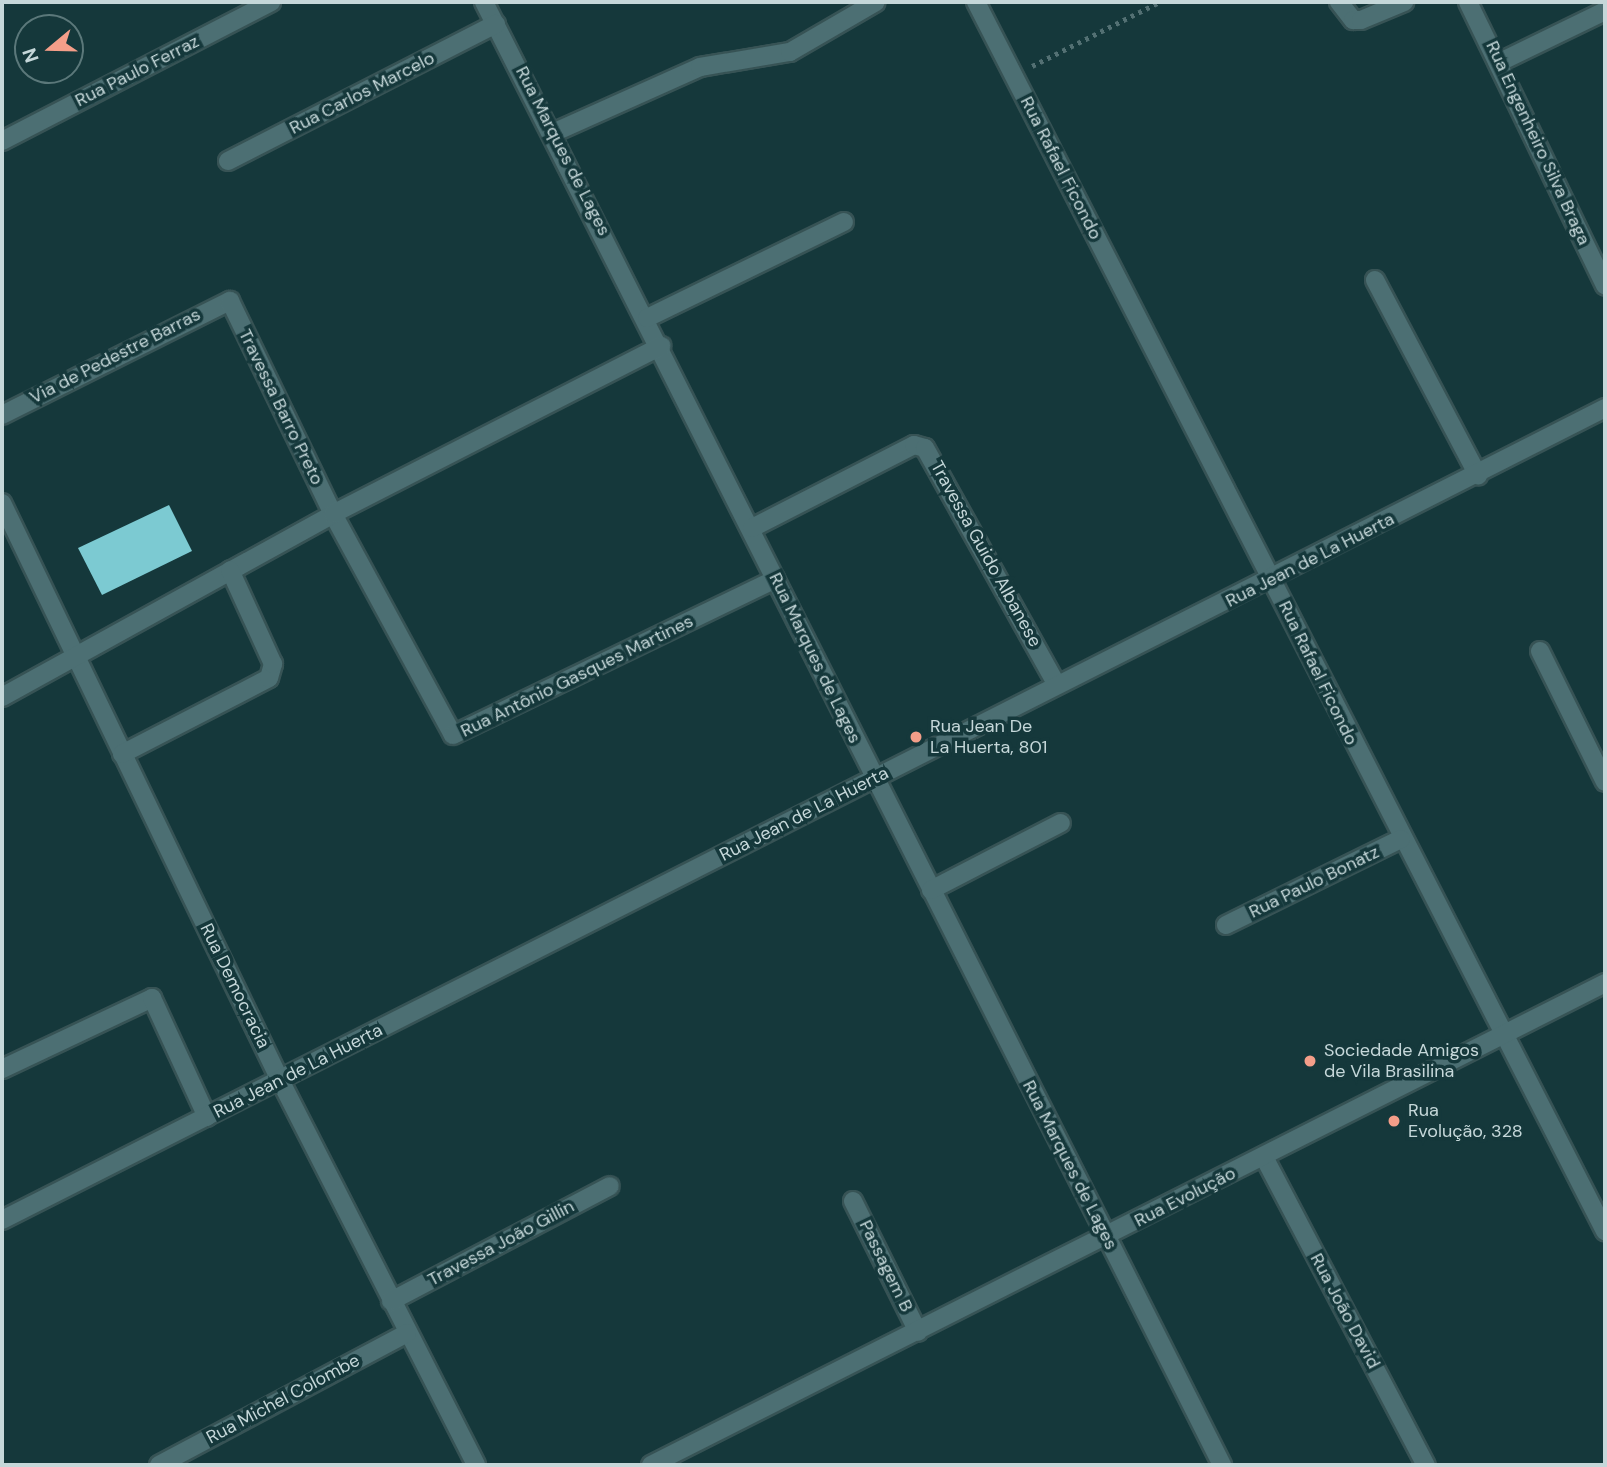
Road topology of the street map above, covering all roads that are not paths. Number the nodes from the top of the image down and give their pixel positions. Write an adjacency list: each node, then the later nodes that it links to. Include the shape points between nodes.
1 (271, 2): 12 (street, Rua Paulo Ferraz)
2 (484, 2): 9 (street, Rua Marques de Lages)
3 (876, 2): 11 (street, via 790,52 699,67)
4 (976, 2): 28 (street, Rua Rafael Ficondo)
5 (1339, 2): 6 (street, via 1353,20)
6 (1404, 2)
7 (1468, 2): 10 (street, Rua Engenheiro Silva Braga)
8 (1605, 11): 10 (street)
9 (496, 24): 11 (street, Rua Marques de Lages); 13 (street, Rua Carlos Marcelo)
10 (1500, 62): 16 (street, Rua Engenheiro Silva Braga)
11 (555, 132): 18 (street, Rua Marques de Lages)
12 (2, 141)
13 (229, 161)
14 (844, 222): 18 (street)
15 (1375, 280): 22 (street)
16 (1605, 286)
17 (229, 300): 21 (street, Via de Pedestre Barras); 24 (street, Travessa Barro Preto)
18 (647, 318): 19 (street, Rua Marques de Lages)
19 (661, 346): 24 (street); 25 (street, Rua Marques de Lages)
20 (1605, 408): 22 (street, Rua Jean de La Huerta)
21 (2, 415)
22 (1478, 475): 28 (street, Rua Jean de La Huerta)
23 (2, 503): 30 (street, Rua Democracia)
24 (333, 514): 26 (street); 27 (street, Rua Antônio Gasques Martines, via 453,735)
25 (752, 528): 27 (street, Rua Marques de Lages); 31 (street, Travessa Guido Albanese, via 914,445 925,448)
26 (230, 570): 30 (street); 33 (street, via 273,664 269,678)
27 (775, 579): 34 (street, Rua Marques de Lages)
28 (1272, 580): 31 (street, Rua Jean de La Huerta); 37 (street, Rua Rafael Ficondo)
29 (1539, 652): 35 (street)
30 (74, 656): 32 (street); 33 (street, Rua Democracia)
31 (1057, 685): 34 (street, Rua Jean de La Huerta)
32 (2, 697)
33 (122, 754): 43 (street, Rua Democracia)
34 (875, 778): 38 (street, Rua Marques de Lages); 43 (street, Rua Jean de La Huerta)
35 (1605, 782)
36 (1061, 823): 38 (street)
37 (1401, 839): 39 (street, Rua Paulo Bonatz); 41 (street, Rua Rafael Ficondo)
38 (931, 890): 50 (street, Rua Marques de Lages)
39 (1226, 925)
40 (1605, 983): 41 (street, Rua Evolução)
41 (1502, 1035): 45 (street, Rua Evolução); 49 (street, Rua Rafael Ficondo)
42 (2, 1069): 44 (street, via 152,998)
43 (281, 1080): 44 (street, Rua Jean de La Huerta); 51 (street, Rua Democracia)
44 (207, 1117): 48 (street, Rua Jean de La Huerta)
45 (1264, 1157): 50 (street, Rua Evolução); 58 (street, Rua João David)
46 (610, 1186): 51 (street, Travessa João Gillin)
47 (853, 1201): 52 (street, Passagem B)
48 (2, 1220)
49 (1605, 1231)
50 (1106, 1236): 52 (street, Rua Evolução); 57 (street, Rua Marques de Lages)
51 (391, 1301): 53 (street, Rua Democracia)
52 (918, 1332): 56 (street, Rua Evolução)
53 (407, 1333): 54 (street, Rua Michel Colombe); 55 (street, Rua Democracia)
54 (159, 1465)
55 (476, 1465)
56 (651, 1465)
57 (1222, 1465)
58 (1426, 1465)

